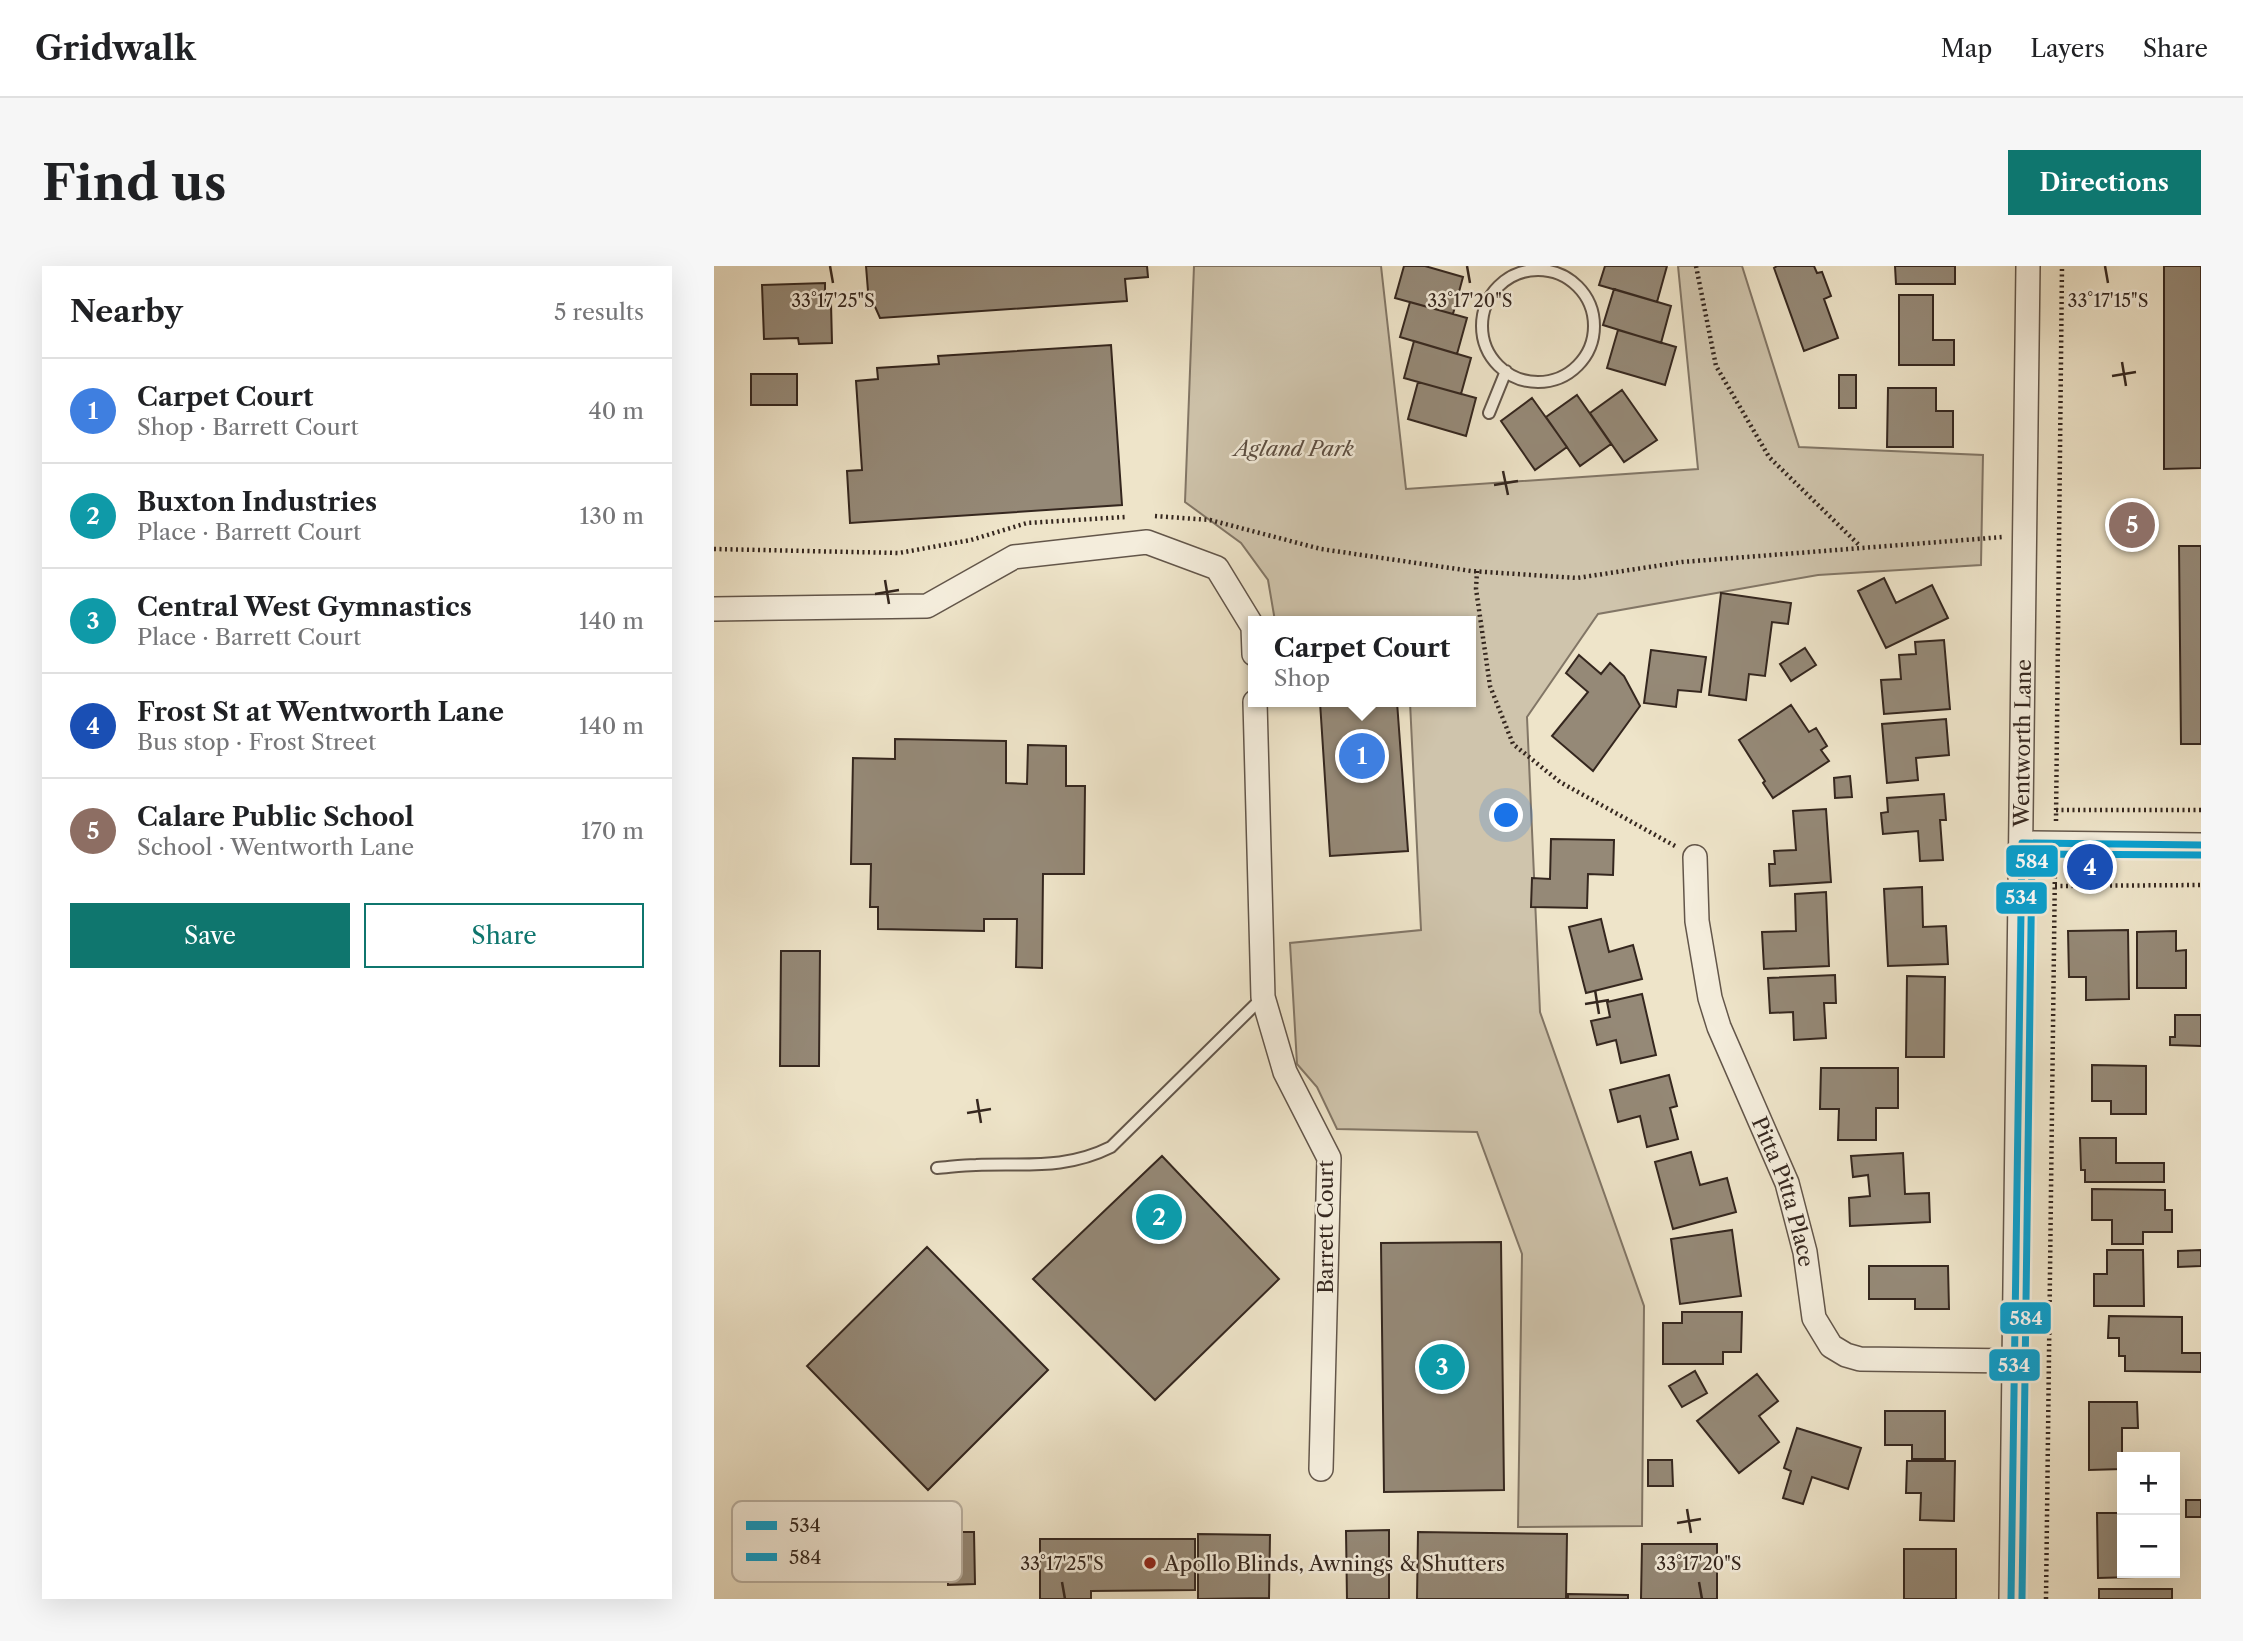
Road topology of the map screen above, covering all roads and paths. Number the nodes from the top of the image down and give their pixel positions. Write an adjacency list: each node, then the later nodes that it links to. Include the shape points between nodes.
1 (1569, 266): 5 (lane)
2 (1696, 266): 11 (path, via 1716,366 1769,457)
3 (2028, 266): 10 (street, Wentworth Lane)
4 (2062, 266): 17 (path)
5 (1566, 278): 6 (lane, via 1540,270 1521,272 1503,281 1490,296 1482,333 1487,350); 6 (lane, via 1587,300 1593,318 1587,353 1562,377 1545,382 1528,381)
6 (1506, 371): 7 (lane)
7 (1489, 414)
8 (1130, 516): 12 (path, via 1027,523 971,540 899,553)
9 (1143, 516): 13 (path, via 1210,520 1321,549)
10 (2025, 535): 11 (path); 19 (street, Wentworth Lane)
11 (1860, 547): 13 (path, via 1682,562 1577,578)
12 (714, 549)
13 (1477, 571): 22 (path, via 1490,687 1513,744 1560,782)
14 (714, 610): 15 (street, via 928,607 1014,557 1147,542 1217,568)
15 (1248, 619)
16 (1255, 707): 25 (street, Barrett Court)
17 (2056, 810): 18 (path); 20 (path)
18 (2201, 810)
19 (2022, 843): 20 (street); 27 (street, Wentworth Lane)
20 (2056, 844): 21 (street); 24 (path)
21 (2201, 845)
22 (1695, 857): 27 (street, Pitta Pitta Place, via 1698,920 1710,998 1787,1183 1805,1252 1814,1318 1822,1333 1831,1346 1860,1359)
23 (2201, 885): 24 (path)
24 (2055, 886): 30 (path)
25 (1263, 997): 26 (lane, via 1111,1147 1096,1155 1058,1164); 28 (street, Barrett Court, via 1285,1072 1329,1158)
26 (937, 1168)
27 (2014, 1361): 29 (street, Wentworth Lane)
28 (1321, 1469)
29 (2011, 1599)
30 (2046, 1599)

